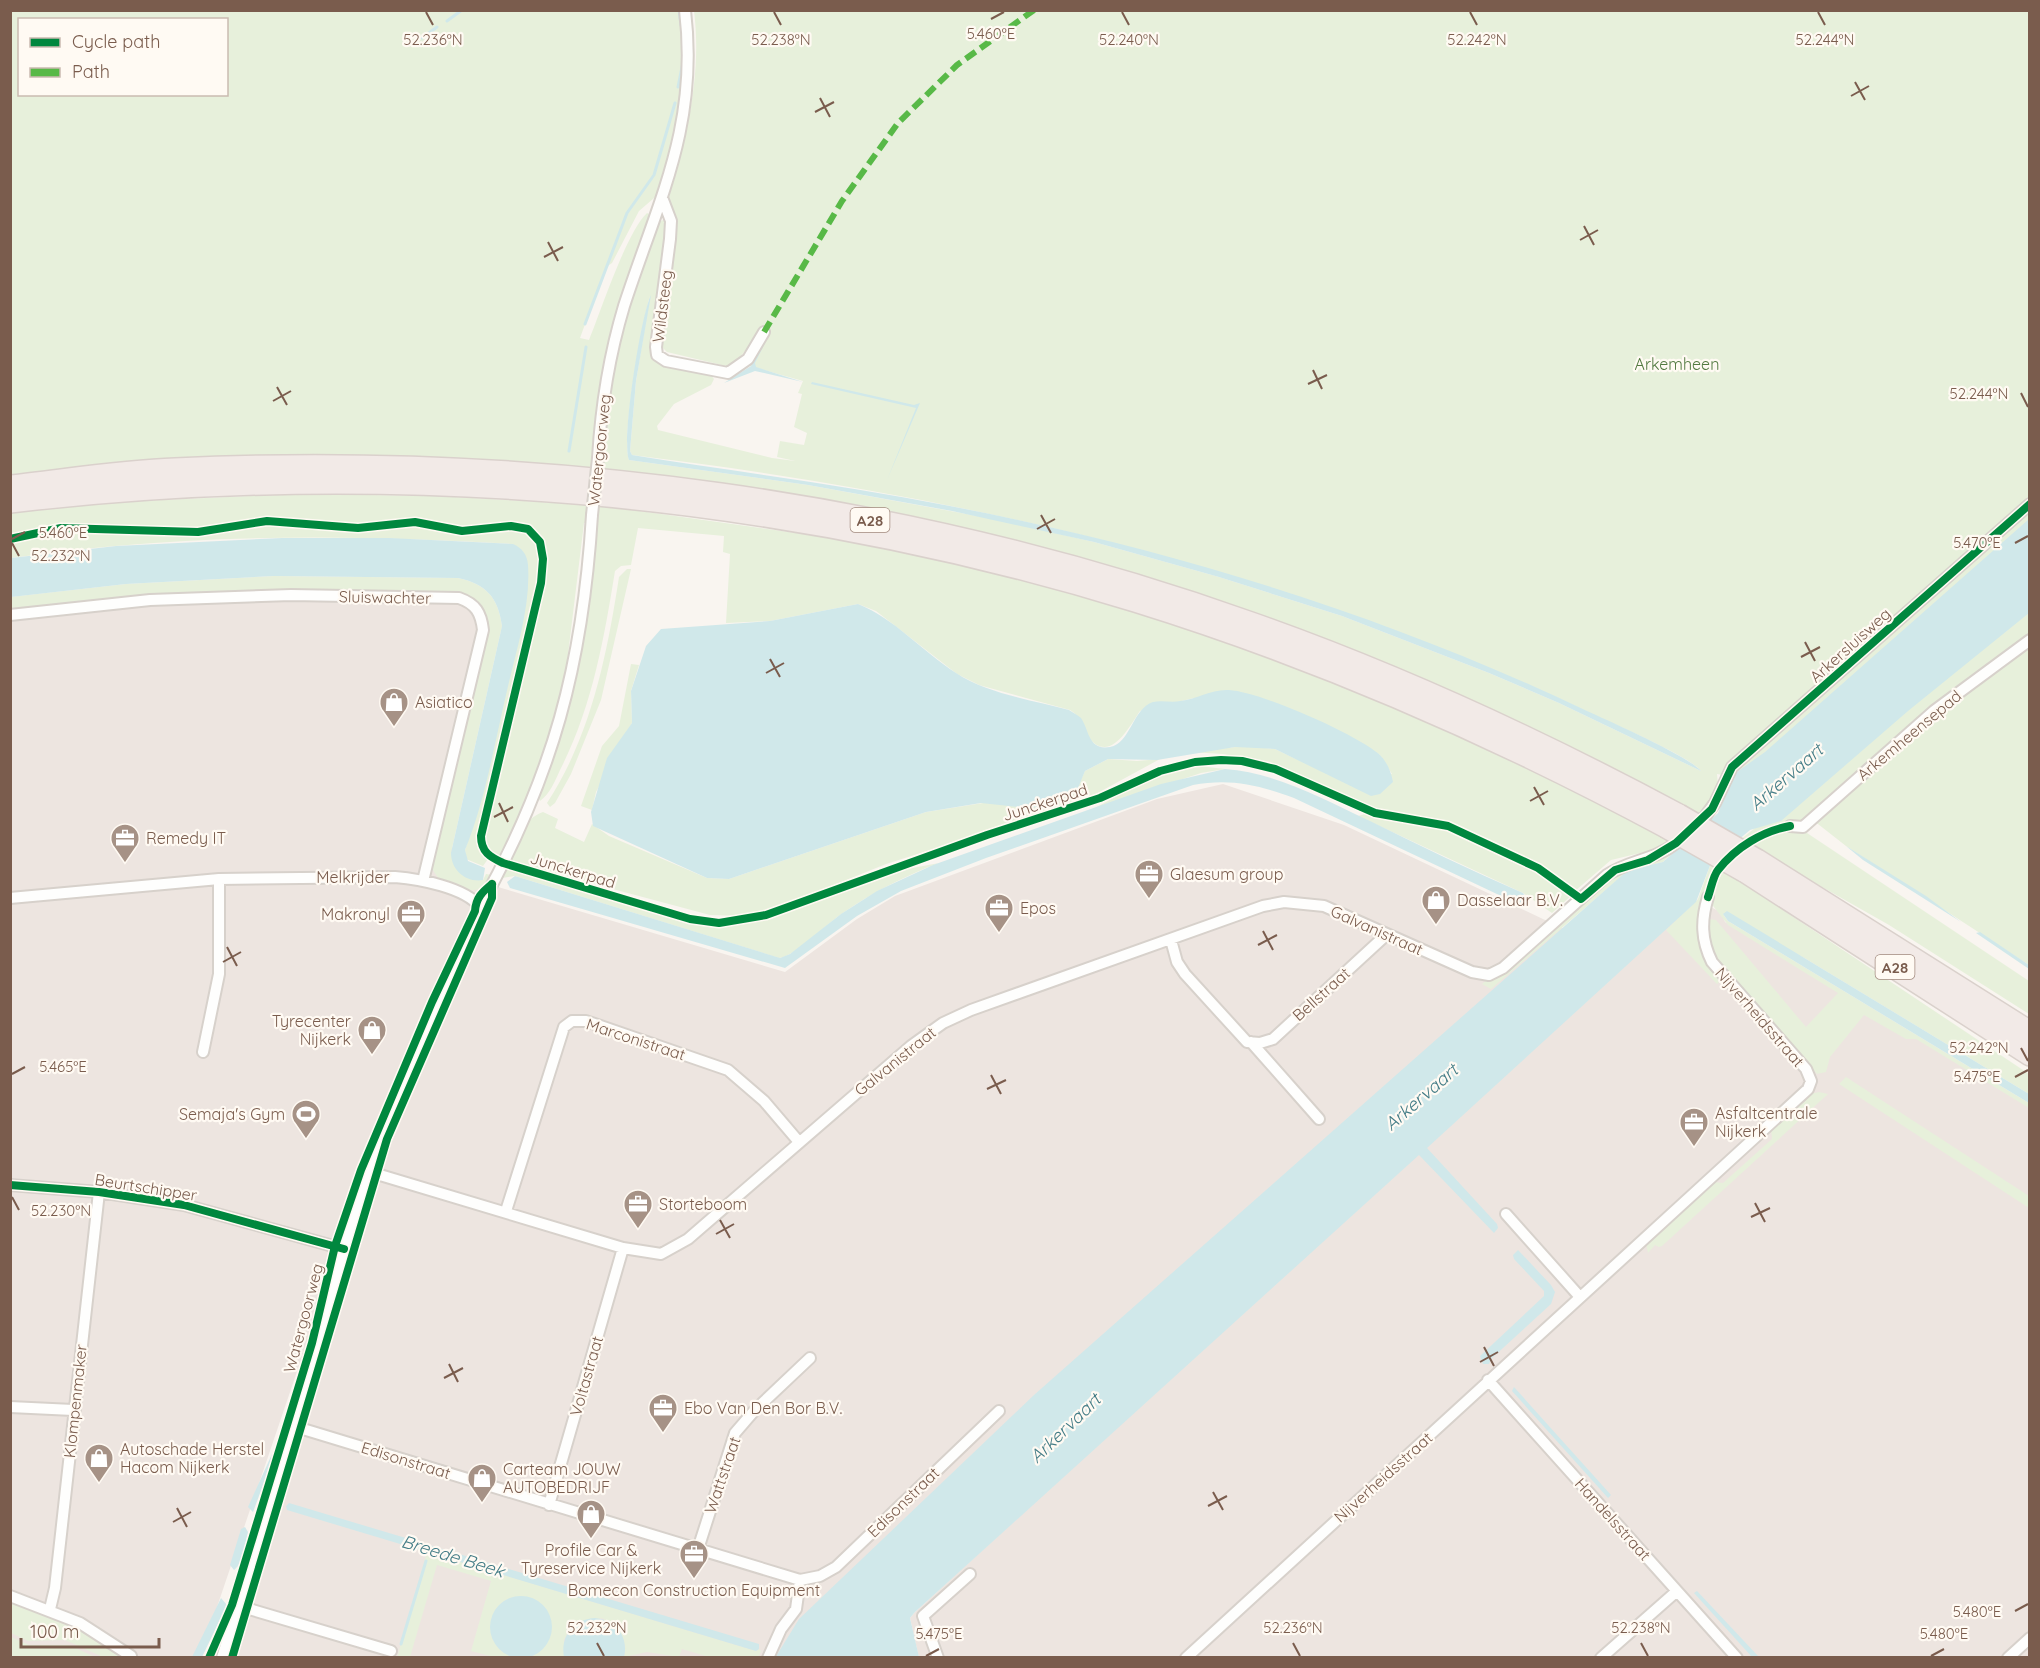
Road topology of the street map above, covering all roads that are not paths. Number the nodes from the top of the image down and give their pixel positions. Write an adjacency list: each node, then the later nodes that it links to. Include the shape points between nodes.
1 (685, 10): 2 (street, Watergoorweg, via 689,42 687,97)
2 (663, 200): 3 (street, Wildsteeg, via 670,221 670,239 657,355 666,361 728,373 748,359); 17 (street, Watergoorweg, bridge, via 617,332 600,418 580,637 563,713 531,803)
3 (764, 332)
4 (10, 486): 11 (highway, A28, via 171,469 432,467 662,486 915,529 1034,557 1250,622 1362,665 1592,768)
5 (10, 502): 11 (highway, A28, via 243,484 428,485 568,493 828,526 1035,574 1135,601 1247,639 1476,732)
6 (2030, 504): 9 (street, Arkersluisweg, via 1732,768)
7 (10, 615): 14 (street, Sluiswachter, via 150,600 291,595 467,601 477,608 483,630)
8 (2030, 640): 10 (street, Arkemheensepad, via 1934,711 1803,827)
9 (1704, 818)
10 (1790, 826)
11 (1673, 828): 12 (highway, A28, bridge); 18 (street, Galvanistraat, via 1657,856 1607,875 1503,968 1489,975 1472,972)
12 (1750, 866): 20 (highway, A28); 23 (highway, A28)
13 (219, 879): 14 (street, Melkrijder, via 376,877); 16 (street, Melkrijder); 22 (street, via 219,974)
14 (423, 881): 17 (street, Melkrijder, via 463,894)
15 (1708, 897): 33 (street, Nijverheidsstraat, via 1702,922 1705,947 1712,962 1806,1069 1810,1084)
16 (10, 898)
17 (480, 907): 26 (street, Watergoorweg, via 382,1135)
18 (1386, 935): 19 (street, Galvanistraat, via 1324,906 1284,902); 21 (street, Bellstraat, via 1273,1039)
19 (1171, 940): 21 (street, via 1185,974); 25 (street, Galvanistraat, via 943,1023)
20 (2030, 1032)
21 (1251, 1042): 24 (street)
22 (203, 1052)
23 (2030, 1055)
24 (1319, 1119)
25 (799, 1142): 29 (street, Marconistraat, via 764,1101 728,1070 586,1021 572,1021 564,1027); 31 (street, Galvanistraat, via 676,1248 661,1254)
26 (370, 1172): 29 (street, Galvanistraat); 32 (street, Watergoorweg)
27 (10, 1185): 28 (street, Beurtschipper)
28 (99, 1192): 32 (street, Beurtschipper, via 184,1205); 37 (street, Klompenmaker)
29 (506, 1211): 31 (street, Galvanistraat)
30 (1506, 1214): 33 (street)
31 (623, 1248): 40 (street, Voltastraat)
32 (344, 1249): 39 (street, Watergoorweg)
33 (1580, 1297): 35 (street, Nijverheidsstraat)
34 (810, 1358): 41 (street, Wattstraat, via 735,1433)
35 (1488, 1380): 44 (street, Handelsstraat); 54 (street, Nijverheidsstraat)
36 (10, 1407): 37 (street)
37 (73, 1410): 47 (street, Klompenmaker)
38 (999, 1411): 43 (street, Edisonstraat, via 836,1567 820,1576)
39 (292, 1426): 40 (street, Edisonstraat); 46 (street, Watergoorweg)
40 (549, 1505): 41 (street, Edisonstraat)
41 (698, 1549): 43 (street, Edisonstraat)
42 (970, 1574): 53 (street, via 923,1616)
43 (800, 1580): 52 (street, via 796,1609 781,1629)
44 (1677, 1591): 55 (street); 56 (street, Handelsstraat)
45 (10, 1596): 47 (street)
46 (239, 1606): 49 (street); 51 (street, Watergoorweg)
47 (50, 1610): 50 (street, via 93,1631)
48 (2030, 1638): 57 (street)
49 (392, 1651)
50 (130, 1656)
51 (222, 1658)
52 (768, 1658)
53 (938, 1658)
54 (1186, 1658)
55 (1601, 1658)
56 (1737, 1658)
57 (2008, 1658)

